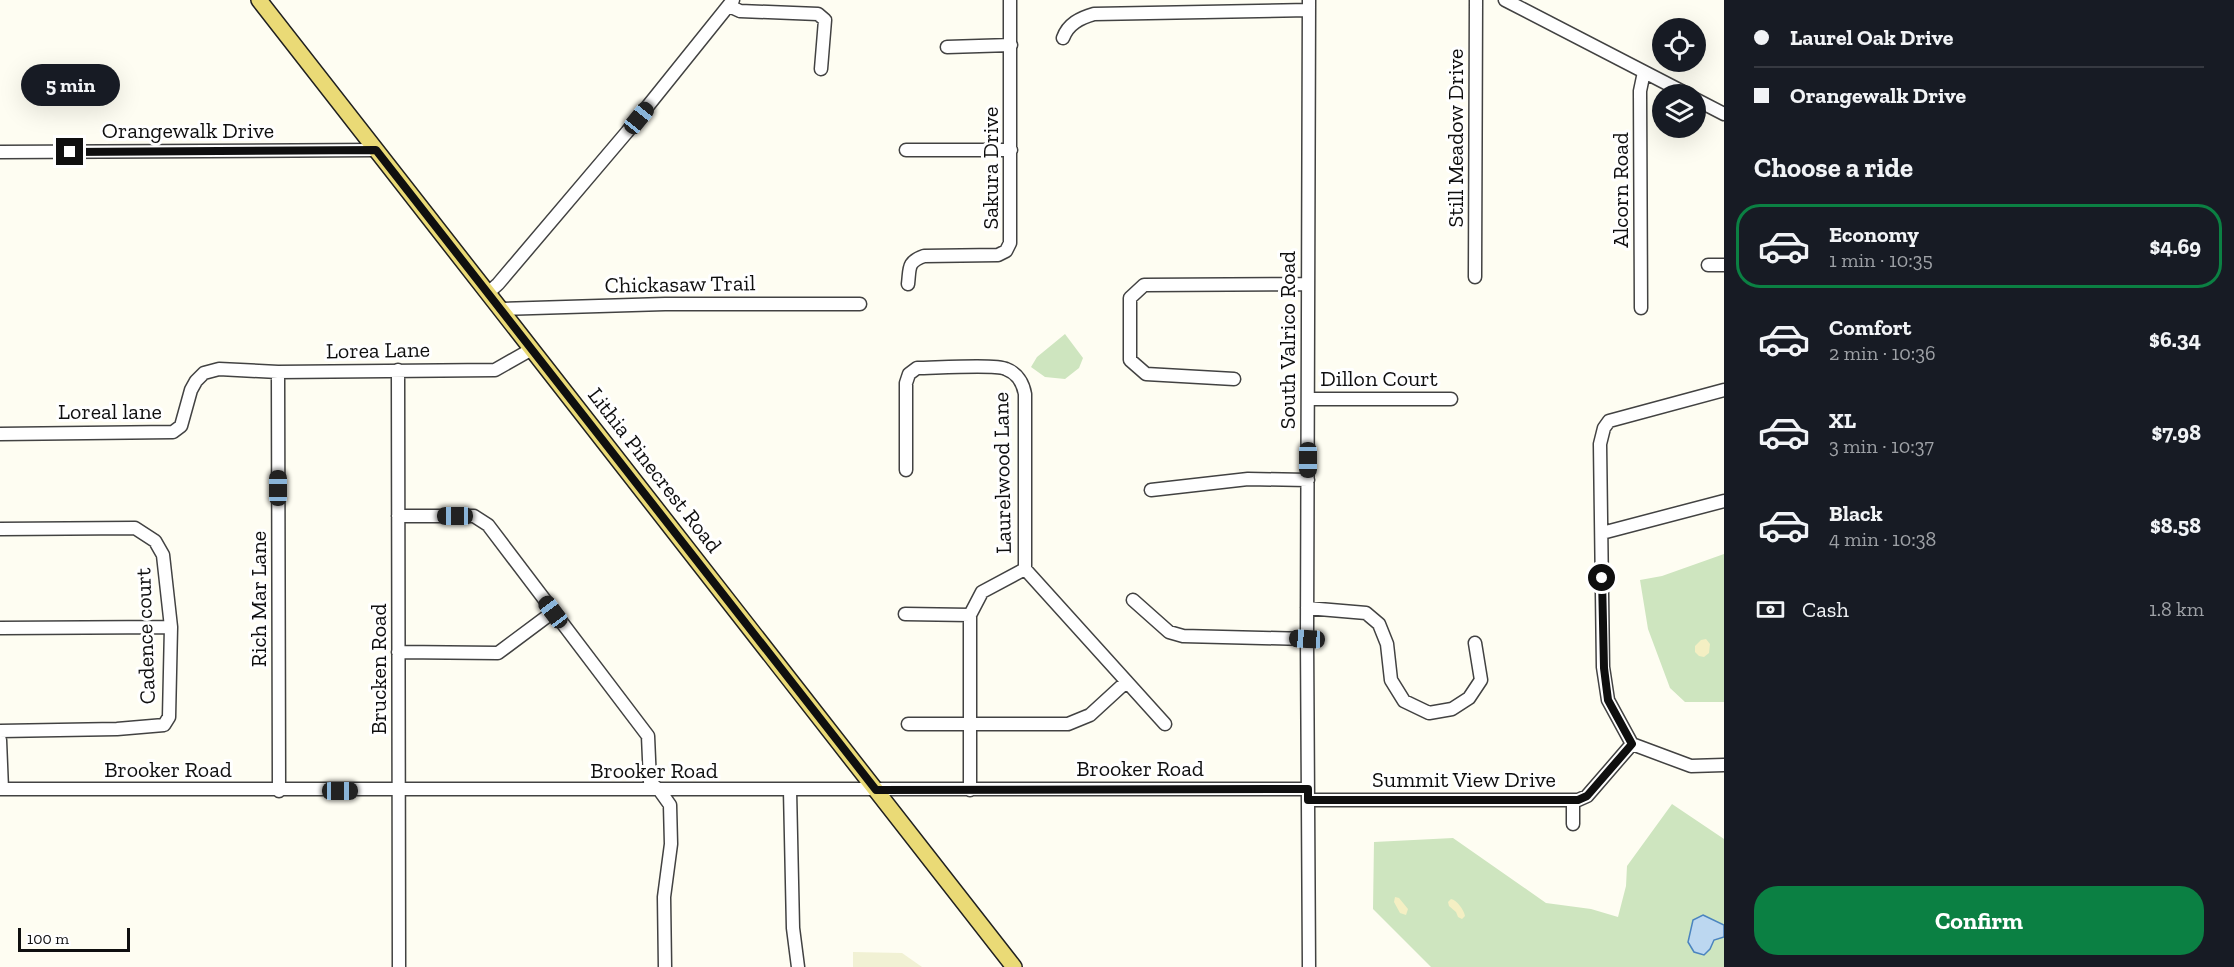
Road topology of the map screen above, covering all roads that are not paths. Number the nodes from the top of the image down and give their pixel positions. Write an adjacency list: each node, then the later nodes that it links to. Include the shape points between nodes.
1 (259, 0): 16 (main road, Lithia Pinecrest Road)
2 (1010, 0): 9 (street, Sakura Drive)
3 (1476, 0): 22 (street, Still Meadow Drive)
4 (1505, 0): 12 (street)
5 (731, 3): 11 (street, via 740,11 818,14 825,20 826,28); 25 (street, via 566,206)
6 (1309, 5): 7 (street); 24 (street, South Valrico Road)
7 (1139, 6): 8 (street, via 1079,18)
8 (1063, 38)
9 (1011, 45): 10 (street); 18 (street, Sakura Drive)
10 (947, 47)
11 (821, 69)
12 (1644, 72): 13 (street); 27 (street, Alcorn Road, via 1640,91)
13 (1667, 84)
14 (1706, 105): 15 (street)
15 (1724, 114)
16 (376, 150): 19 (street, Orangewalk Drive); 25 (main road, Lithia Pinecrest Road)
17 (906, 150): 18 (street)
18 (1011, 150): 23 (street, Sakura Drive, via 1010,243 1006,251 998,255 914,259)
19 (0, 153)
20 (1708, 265): 21 (street)
21 (1724, 265)
22 (1475, 277)
23 (908, 284)
24 (1308, 284): 33 (street, via 1144,285 1130,298 1130,360 1146,374); 35 (street, South Valrico Road)
25 (488, 293): 28 (main road, Lithia Pinecrest Road)
26 (860, 304): 28 (street, Chickasaw Trail)
27 (1641, 308)
28 (501, 309): 29 (main road, Lithia Pinecrest Road)
29 (532, 349): 31 (street, Lorea Lane, via 495,370); 67 (main road, Lithia Pinecrest Road)
30 (219, 369): 32 (street, Lorea Lane); 37 (street, Loreal lane, via 204,373 196,381 181,426 173,432)
31 (398, 370): 32 (street, Lorea Lane); 42 (street, Brucken Road)
32 (278, 372): 69 (street, Rich Mar Lane)
33 (1234, 379)
34 (1724, 390): 44 (street, via 1606,424 1600,444)
35 (1308, 399): 36 (street, Dillon Court); 39 (street, South Valrico Road)
36 (1451, 399)
37 (0, 434)
38 (906, 470): 45 (street, Laurelwood Lane, via 906,383 912,371 1004,368 1012,373 1022,383 1025,394)
39 (1308, 480): 40 (street, via 1248,479); 47 (street, South Valrico Road)
40 (1150, 490)
41 (1724, 501): 44 (street)
42 (398, 516): 48 (street, via 474,516 488,525); 55 (street, Brucken Road)
43 (0, 529): 51 (street, Cadence court, via 135,528 155,541 163,555)
44 (1602, 532): 62 (street, via 1608,700)
45 (1025, 569): 50 (street, via 982,592); 56 (street, Laurelwood Lane)
46 (1133, 600): 53 (street, via 1169,632 1183,636)
47 (1307, 608): 53 (street, South Valrico Road); 54 (street, via 1366,613 1379,624 1387,644 1391,680 1404,700 1429,713 1452,709 1469,698 1481,680)
48 (553, 612): 55 (street, via 498,653); 71 (street, via 648,736 651,782)
49 (905, 614): 50 (street)
50 (970, 615): 59 (street)
51 (171, 627): 52 (street); 60 (street, Cadence court, via 170,717 165,725)
52 (0, 628)
53 (1307, 639): 72 (street, South Valrico Road)
54 (1475, 643)
55 (398, 652): 70 (street, Brucken Road)
56 (1126, 682): 58 (street, Laurelwood Lane); 59 (street, via 1090,715 1068,724)
57 (908, 724): 59 (street)
58 (1165, 724)
59 (971, 725): 68 (street)
60 (0, 731)
61 (0, 740): 63 (street)
62 (1632, 744): 64 (street, via 1691,766); 73 (street, Summit View Drive, via 1587,796)
63 (0, 758): 65 (street)
64 (1724, 765)
65 (1, 789): 69 (street, Brooker Road)
66 (790, 790): 67 (street, Brooker Road); 71 (street, Brooker Road); 77 (street, via 793,928)
67 (876, 790): 68 (street, Brooker Road); 78 (main road, Lithia Pinecrest Road)
68 (970, 790): 72 (street, Brooker Road)
69 (279, 791): 70 (street, Brooker Road)
70 (400, 791): 71 (street, Brooker Road); 75 (street, Brucken Road)
71 (660, 791): 76 (street, via 670,805 671,844 664,897)
72 (1308, 795): 73 (street, Summit View Drive); 79 (street, South Valrico Road)
73 (1573, 800): 74 (street)
74 (1573, 824)
75 (399, 967)
76 (665, 967)
77 (798, 967)
78 (1014, 967)
79 (1309, 967)

